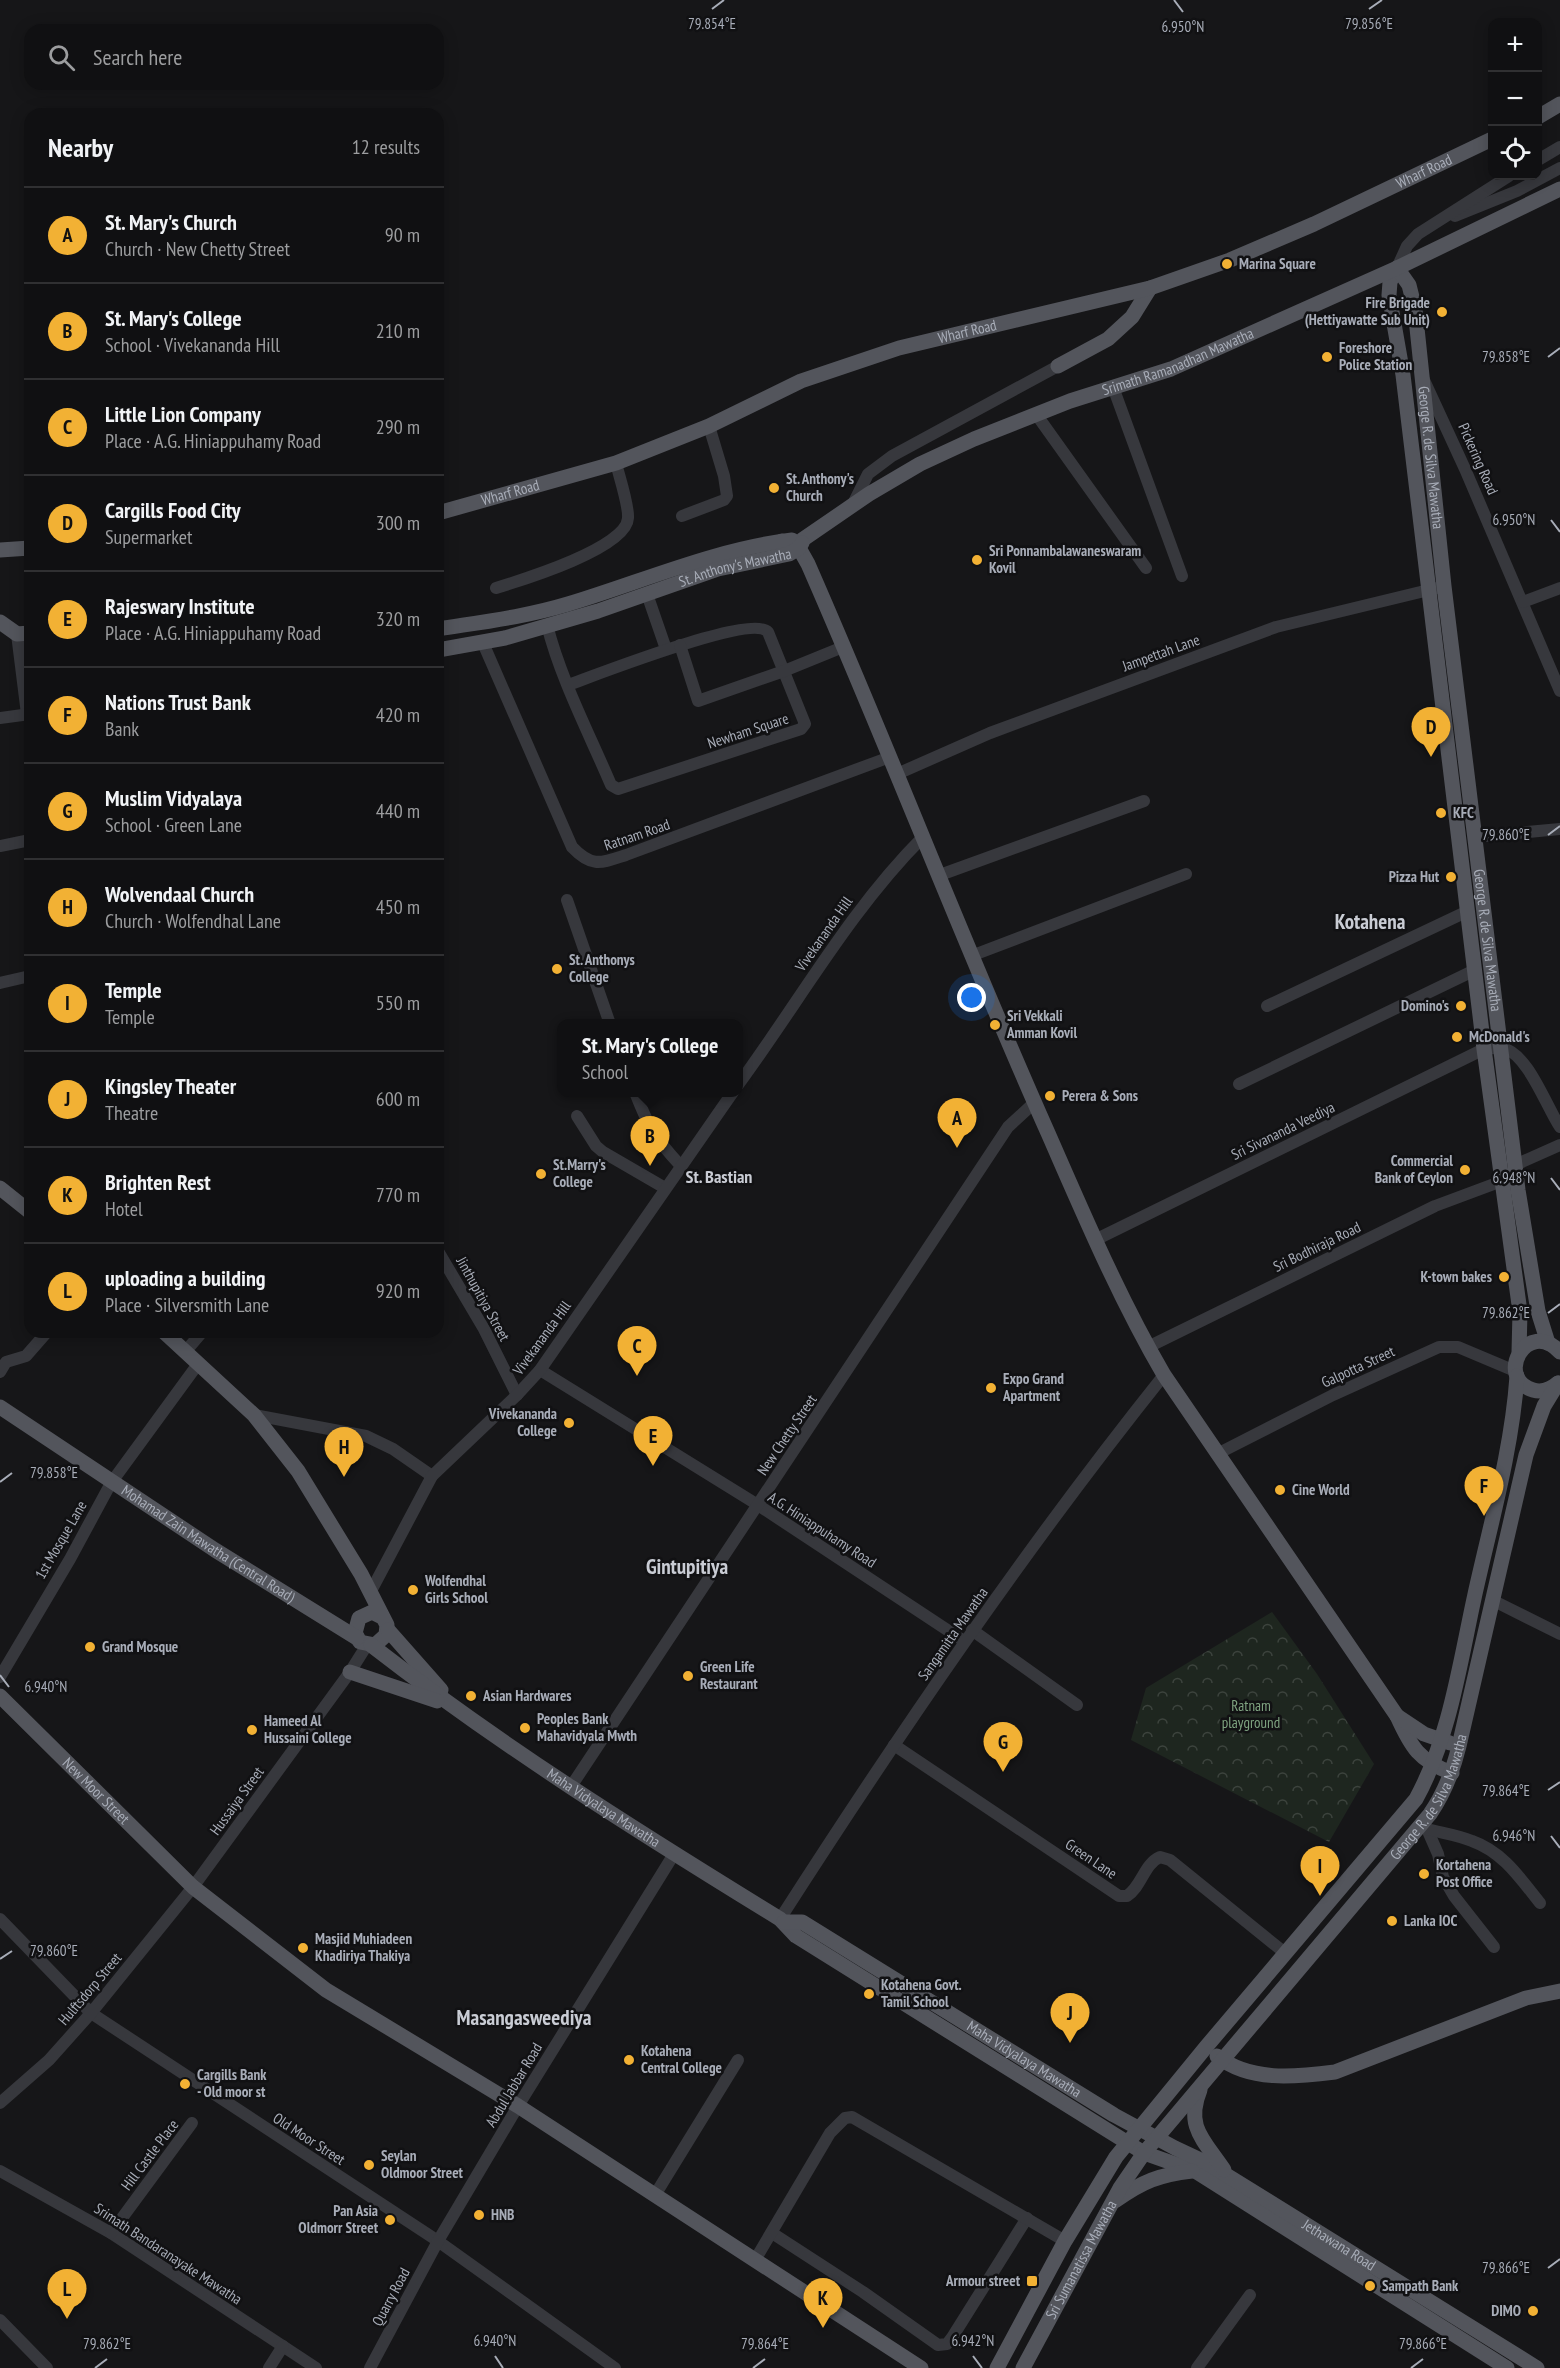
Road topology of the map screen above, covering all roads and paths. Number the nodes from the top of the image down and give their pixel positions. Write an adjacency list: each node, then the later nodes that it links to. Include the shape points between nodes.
1 (1560, 104): 2 (main road)
2 (1542, 115)
3 (1488, 141): 11 (main road, Wharf Road, via 1230,261)
4 (1560, 147): 5 (street)
5 (1542, 157)
6 (1560, 168): 9 (street, via 1517,191)
7 (1502, 180): 9 (street)
8 (1560, 189): 10 (main road, Srimath Ramanadhan Mawatha)
9 (1429, 225): 10 (street, via 1412,240)
10 (1397, 268): 13 (main road, George R. de Silva Mawatha, via 1412,297); 14 (main road, Srimath Ramanadhan Mawatha, via 1171,369); 31 (main road, George R. de Silva Mawatha, via 1389,296 1403,375)
11 (1150, 288): 12 (main road, via 1132,317 1108,339); 16 (main road, Wharf Road, via 899,348 801,381)
12 (1058, 366): 18 (street, via 886,460 863,480)
13 (1421, 374): 28 (main road, George R. de Silva Mawatha); 33 (street, Pickering Road)
14 (1113, 387): 15 (main road, Srimath Ramanadhan Mawatha); 26 (street)
15 (1036, 414): 18 (main road, Srimath Ramanadhan Mawatha, via 920,464); 25 (street)
16 (709, 426): 17 (main road, Wharf Road); 20 (street, via 727,496)
17 (616, 463): 19 (main road, Wharf Road); 29 (street, via 628,519 622,531 593,552)
18 (854, 504): 21 (main road, Srimath Ramanadhan Mawatha)
19 (444, 511)
20 (682, 516)
21 (801, 544): 24 (main road, St. Anthony's Mawatha); 27 (main road); 36 (main road, St. Anthony's Mawatha, via 782,541 749,548 543,612)
22 (24, 548): 23 (main road)
23 (0, 550)
24 (774, 558): 27 (main road, via 797,563); 32 (main road, St. Anthony's Mawatha, via 718,568)
25 (1146, 568)
26 (1182, 576)
27 (816, 582): 40 (main road)
28 (1444, 586): 31 (street, Jampettah Lane); 53 (main road, George R. de Silva Mawatha)
29 (496, 588)
30 (1560, 588): 33 (street)
31 (1428, 590): 49 (street, Jampettah Lane, via 1276,627 990,733); 59 (main road, George R. de Silva Mawatha)
32 (648, 594): 35 (main road, St. Anthony's Mawatha); 42 (street)
33 (1523, 602): 45 (street, Pickering Road)
34 (0, 622): 37 (main road)
35 (547, 625): 38 (main road, St. Anthony's Mawatha); 44 (street, Newham Square)
36 (444, 628)
37 (23, 633)
38 (483, 643): 41 (main road, St. Anthony's Mawatha); 48 (street, Ratnam Road, via 572,847 591,862 626,855)
39 (680, 645): 42 (street, Newham Square); 43 (street, Newham Square, via 722,633 764,628); 43 (street, via 698,701)
40 (843, 647): 43 (street); 48 (main road)
41 (444, 649)
42 (666, 649): 44 (street, Newham Square)
43 (784, 671): 44 (street, Newham Square, via 805,724 801,729 618,789 611,785)
44 (568, 685)
45 (1560, 691)
46 (24, 715): 47 (street)
47 (0, 718)
48 (890, 757): 49 (main road)
49 (897, 774): 52 (main road)
50 (1144, 801): 57 (street)
51 (1560, 829): 53 (street)
52 (923, 837): 57 (main road); 68 (street, Vivekananda Hill, via 868,899)
53 (1475, 837): 66 (main road, George R. de Silva Mawatha)
54 (24, 841): 55 (street)
55 (0, 846)
56 (1186, 874): 60 (street)
57 (940, 875): 60 (main road)
58 (567, 900): 65 (street)
59 (1468, 911): 61 (main road, George R. de Silva Mawatha); 64 (street)
60 (971, 956): 72 (main road)
61 (1475, 970): 67 (main road, George R. de Silva Mawatha); 69 (street)
62 (24, 977): 63 (street)
63 (0, 983)
64 (1267, 1006)
65 (609, 1019)
66 (1500, 1048): 67 (street); 74 (street, via 1523,1062); 77 (main road, George R. de Silva Mawatha)
67 (1484, 1049): 78 (main road, George R. de Silva Mawatha); 82 (street, Sri Sivananda Veediya)
68 (743, 1078)
69 (1239, 1084)
70 (638, 1097): 76 (street, via 656,1138)
71 (729, 1097): 76 (street, Vivekananda Hill)
72 (1034, 1103): 82 (main road); 103 (street, New Chetty Street, via 1008,1127)
73 (577, 1116): 80 (street, via 603,1152)
74 (1560, 1127)
75 (1560, 1145): 77 (street)
76 (681, 1165): 80 (street, Vivekananda Hill)
77 (1515, 1165): 88 (main road, George R. de Silva Mawatha, via 1538,1311)
78 (1502, 1181): 87 (street, Sri Bodhiraja Road, via 1435,1206); 90 (main road, George R. de Silva Mawatha, via 1520,1312)
79 (0, 1188): 81 (main road)
80 (666, 1188): 92 (street, Vivekananda Hill)
81 (24, 1207)
82 (1095, 1240): 87 (main road)
83 (444, 1261): 97 (street, Jinthupitiya Street)
84 (42, 1338): 93 (street, via 26,1356 6,1362)
85 (170, 1338): 89 (main road, Maha Vidyalaya Mawatha)
86 (197, 1338): 89 (street)
87 (1148, 1347): 95 (main road)
88 (1556, 1347): 90 (main road, via 1532,1343)
89 (185, 1352): 91 (main road, Maha Vidyalaya Mawatha)
90 (1520, 1352): 94 (main road, George R. de Silva Mawatha)
91 (198, 1364): 99 (main road, Maha Vidyalaya Mawatha); 102 (street, 1st Mosque Lane)
92 (540, 1370): 97 (street, Vivekananda Hill); 103 (street, A.G. Hiniappuhamy Road)
93 (0, 1372)
94 (1516, 1373): 96 (main road, via 1528,1388 1536,1391 1552,1388); 100 (street, Galpotta Street, via 1458,1347 1439,1347); 118 (main road, George R. de Silva Mawatha, via 1507,1454)
95 (1164, 1375): 100 (main road); 108 (street, Sangamitta Mawatha)
96 (1559, 1382): 105 (main road, George R. de Silva Mawatha, via 1544,1406 1526,1455)
97 (517, 1395): 101 (street, Vivekananda Hill)
98 (0, 1407): 102 (main road, Mohamad Zain Mawatha (Central Road))
99 (254, 1415): 101 (street, via 366,1436); 104 (main road, Maha Vidyalaya Mawatha, via 297,1471)
100 (1219, 1453): 117 (main road)
101 (432, 1476): 104 (street, Vivekananda Hill)
102 (111, 1483): 111 (main road, Mohamad Zain Mawatha (Central Road)); 113 (street, 1st Mosque Lane)
103 (758, 1505): 110 (street, A.G. Hiniappuhamy Road); 123 (street, New Chetty Street)
104 (370, 1593): 106 (main road); 107 (main road, Maha Vidyalaya Mawatha)
105 (1494, 1601): 109 (street); 120 (main road, George R. de Silva Mawatha)
106 (362, 1615): 107 (main road, via 372,1612); 111 (main road, via 356,1623)
107 (385, 1624): 111 (main road, via 384,1640); 116 (main road, Maha Vidyalaya Mawatha)
108 (972, 1630): 110 (street, Sangamitta Mawatha); 115 (street)
109 (1560, 1634)
110 (964, 1641): 119 (street, Sangamitta Mawatha)
111 (365, 1643): 112 (street, Hussaiya Street); 116 (main road, Maha Vidyalaya Mawatha)
112 (350, 1672): 116 (main road); 126 (street, Hussaiya Street)
113 (0, 1677)
114 (0, 1696): 126 (main road, New Moor Street)
115 (1077, 1705)
116 (457, 1708): 123 (main road, Maha Vidyalaya Mawatha)
117 (1397, 1716): 118 (main road); 121 (main road, via 1419,1754)
118 (1441, 1740): 120 (main road); 121 (main road, George R. de Silva Mawatha)
119 (894, 1745): 129 (street, Sangamitta Mawatha); 131 (street, Green Lane, via 1122,1897 1133,1892 1154,1859 1170,1860)
120 (1460, 1746): 122 (main road, George R. de Silva Mawatha)
121 (1432, 1765): 122 (main road); 131 (main road, George R. de Silva Mawatha, via 1416,1799)
122 (1452, 1773): 124 (main road, George R. de Silva Mawatha)
123 (570, 1788): 125 (main road, Maha Vidyalaya Mawatha)
124 (1425, 1826): 127 (street, via 1472,1840 1498,1854); 130 (street, via 1454,1896); 136 (main road, George R. de Silva Mawatha)
125 (674, 1854): 129 (main road, Maha Vidyalaya Mawatha); 139 (street, Abdul Jabbar Road)
126 (193, 1887): 133 (street, Hulftsdorp Street); 139 (main road, New Moor Street, via 326,1990)
127 (1540, 1903)
128 (0, 1919): 133 (street, Old Moor Street)
129 (782, 1920): 141 (main road, Maha Vidyalaya Mawatha, via 802,1922); 143 (main road, Maha Vidyalaya Mawatha, via 796,1936)
130 (1494, 1947)
131 (1285, 1953): 134 (main road, George R. de Silva Mawatha)
132 (1560, 1991): 136 (main road, via 1526,1998 1335,2072 1302,2076 1251,2074)
133 (92, 2013): 138 (street, Hulftsdorp Street, via 49,2060); 153 (street, Old Moor Street)
134 (1206, 2047): 136 (main road); 141 (main road, George R. de Silva Mawatha)
135 (738, 2060): 148 (street)
136 (1222, 2060): 137 (main road, George R. de Silva Mawatha)
137 (1204, 2081): 142 (main road, George R. de Silva Mawatha); 147 (main road, via 1193,2111 1195,2125)
138 (0, 2103)
139 (518, 2106): 148 (main road, New Moor Street); 153 (street, Abdul Jabbar Road)
140 (192, 2123): 151 (street, Hill Castle Place)
141 (1139, 2129): 142 (main road, Jethawana Road); 143 (main road, George R. de Silva Mawatha)
142 (1156, 2139): 144 (main road, Sri Sumanatissa Mawatha); 147 (main road, Jethawana Road)
143 (1127, 2142): 144 (main road, Jethawana Road); 154 (main road, George R. de Silva Mawatha)
144 (1144, 2152): 146 (main road, Jethawana Road); 149 (main road, Sri Sumanatissa Mawatha)
145 (0, 2171): 151 (street, Srimath Bandaranayake Mawatha)
146 (1195, 2171): 149 (main road, via 1156,2177); 168 (main road, Jethawana Road)
147 (1229, 2176): 169 (main road, Jethawana Road)
148 (655, 2195): 155 (main road, New Moor Street)
149 (1112, 2204): 166 (main road, Sri Sumanatissa Mawatha)
150 (1027, 2218): 152 (street, via 852,2117 845,2118 830,2133); 152 (street, via 953,2336 947,2344 938,2345); 154 (street)
151 (111, 2233): 158 (street, Srimath Bandaranayake Mawatha)
152 (772, 2233): 155 (street)
153 (438, 2241): 162 (street, Quarry Road); 163 (street, Old Moor Street)
154 (1065, 2241): 165 (main road, George R. de Silva Mawatha)
155 (755, 2260): 164 (main road, New Moor Street)
156 (1250, 2295): 167 (street)
157 (0, 2320): 159 (street)
158 (283, 2346): 160 (street); 161 (street, Srimath Bandaranayake Mawatha)
159 (47, 2368)
160 (270, 2368)
161 (316, 2368)
162 (370, 2368)
163 (615, 2368)
164 (921, 2368)
165 (997, 2368)
166 (1023, 2368)
167 (1197, 2368)
168 (1507, 2368)
169 (1537, 2368)

